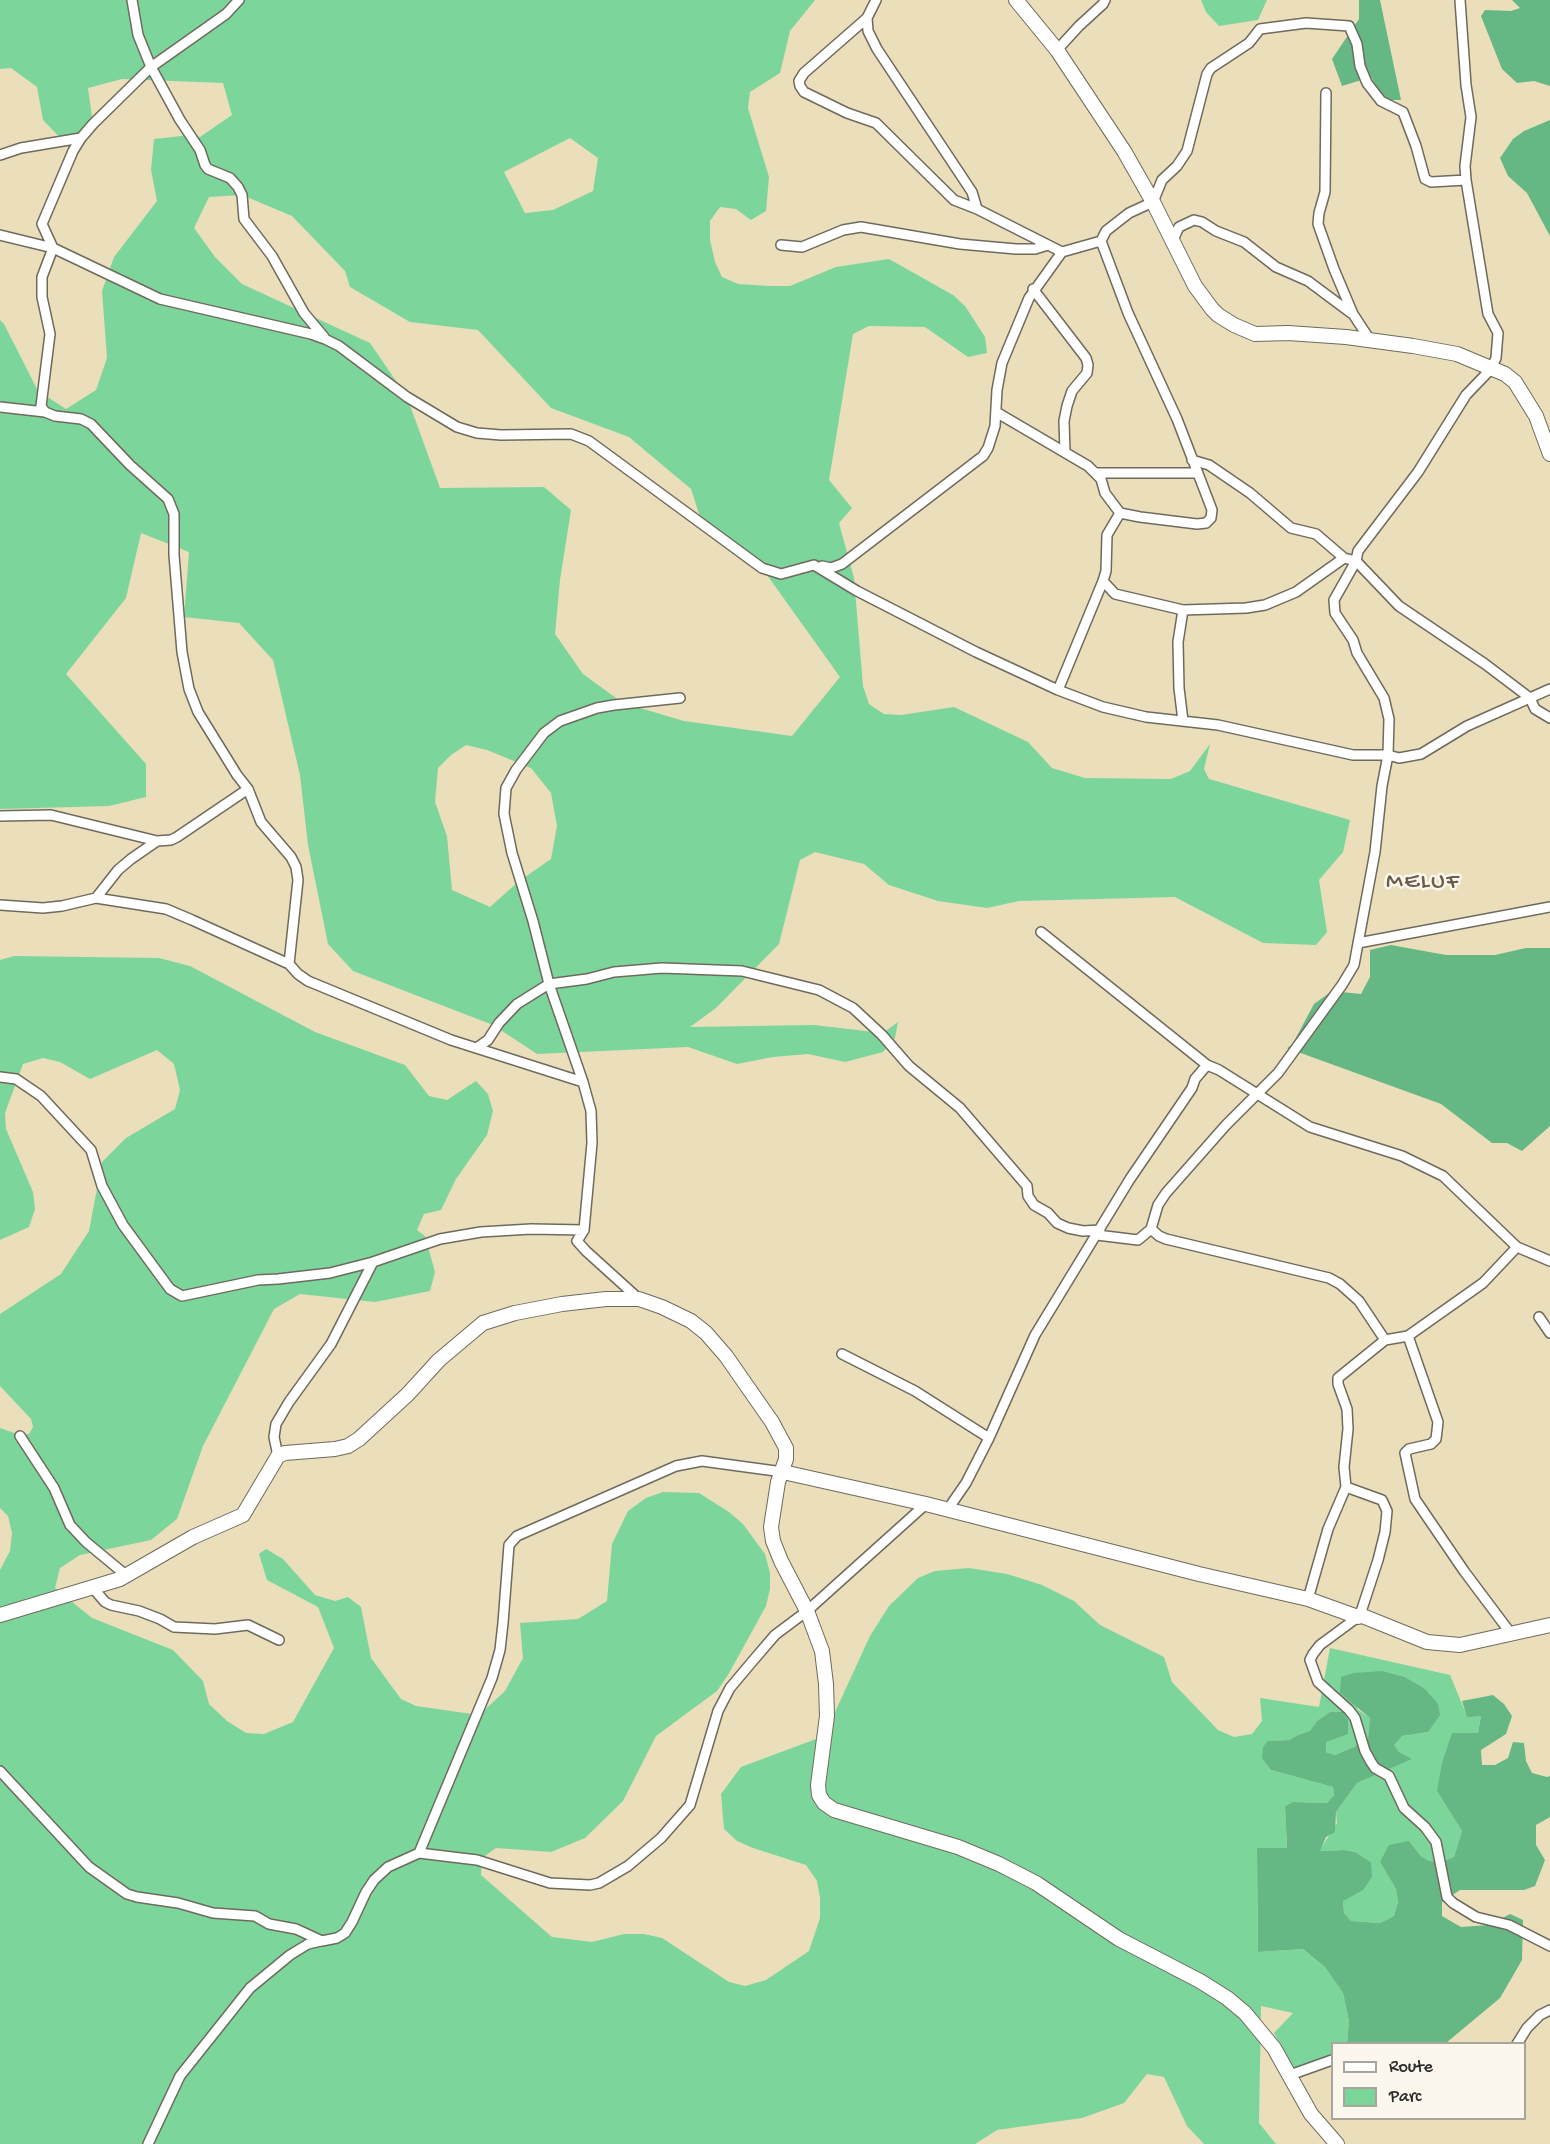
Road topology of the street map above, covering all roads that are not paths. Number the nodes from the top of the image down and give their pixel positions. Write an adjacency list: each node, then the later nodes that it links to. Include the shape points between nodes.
1 (132, 0): 9 (street, via 138,36)
2 (239, 0): 9 (street, via 226,14)
3 (876, 0): 7 (street)
4 (1016, 0): 8 (street)
5 (1105, 0): 8 (street)
6 (1460, 0): 13 (street, via 1472,117)
7 (867, 18): 15 (street, via 868,31 877,49 972,192); 15 (street, via 808,68 800,86 819,100 876,123 954,200)
8 (1057, 50): 14 (street)
9 (151, 67): 11 (street); 25 (street, via 205,165 230,178 238,187 244,219)
10 (1326, 93): 24 (street, via 1325,192 1318,224)
11 (81, 138): 12 (street, via 21,148); 21 (street, via 42,224)
12 (0, 156)
13 (1466, 180): 14 (street, via 1431,182 1425,178 1403,112 1381,101 1367,83 1349,26 1306,23 1260,29 1249,43 1211,68 1184,158 1162,180); 27 (street, via 1488,314 1498,333)
14 (1153, 202): 17 (street); 18 (street, via 1129,213 1106,231)
15 (977, 209): 20 (street)
16 (0, 235): 21 (street)
17 (1173, 240): 24 (street, via 1185,223 1202,222 1244,242 1276,267 1308,281); 26 (street, via 1212,309 1234,325 1255,334)
18 (1101, 241): 22 (street); 33 (street)
19 (781, 245): 20 (street, via 802,247 861,227 960,244 1016,249)
20 (1048, 245): 22 (street)
21 (53, 248): 25 (street, via 160,299); 29 (street, via 42,277 50,334 41,395)
22 (1062, 252): 23 (street)
23 (1033, 289): 30 (street, via 1002,363); 31 (street, via 1088,365 1067,406)
24 (1353, 314): 26 (street)
25 (325, 339): 39 (street, via 407,397 457,426 501,435 571,434 589,441 762,568 781,574)
26 (1370, 340): 27 (street, via 1457,354)
27 (1491, 369): 32 (street, via 1515,382 1536,416); 38 (street, via 1466,395 1418,472 1358,551)
28 (0, 407): 29 (street)
29 (45, 412): 49 (street, via 91,424 168,499 174,514 182,652 189,689 198,712)
30 (996, 412): 31 (street); 39 (street, via 995,426 983,456 842,564 831,568)
31 (1065, 452): 34 (street)
32 (1550, 454)
33 (1192, 460): 35 (street); 37 (street, via 1209,465 1291,528 1316,534)
34 (1097, 473): 35 (street); 36 (street, via 1105,493)
35 (1198, 473): 36 (street, via 1212,510 1206,523)
36 (1120, 513): 40 (street, via 1107,535)
37 (1344, 558): 38 (street); 41 (street, via 1296,592 1265,605)
38 (1356, 561): 45 (street, via 1399,606); 48 (street, via 1334,600 1335,613 1384,698 1389,719)
39 (814, 565): 43 (street, via 976,652)
40 (1103, 581): 41 (street, via 1115,594); 43 (street)
41 (1183, 610): 47 (street, via 1178,642)
42 (1550, 689): 45 (street)
43 (1058, 690): 47 (street, via 1146,717)
44 (680, 698): 58 (street, via 606,707 560,721 544,733 506,788 507,831)
45 (1530, 699): 46 (street, via 1536,709); 48 (street, via 1467,726 1421,754 1399,758)
46 (1550, 718)
47 (1183, 721): 48 (street, via 1353,754)
48 (1388, 755): 56 (street)
49 (248, 789): 51 (street, via 177,837); 57 (street, via 261,822 296,867)
50 (0, 816): 51 (street, via 51,815)
51 (157, 841): 52 (street, via 118,870)
52 (96, 898): 53 (street, via 43,908); 57 (street, via 166,909)
53 (0, 905)
54 (1550, 907): 56 (street)
55 (1041, 932): 60 (street)
56 (1358, 943): 63 (street, via 1354,965 1342,985 1278,1073)
57 (289, 964): 59 (street, via 308,981 451,1040)
58 (549, 984): 59 (street, via 517,1004); 62 (street); 66 (street, via 614,972 710,968 742,971 819,990 853,1008 909,1066 960,1108 1027,1185 1034,1205 1068,1228)
59 (478, 1047): 62 (street)
60 (1207, 1065): 63 (street); 66 (street, via 1130,1179)
61 (0, 1077): 69 (street, via 16,1079 41,1096 91,1150 102,1185 123,1225 176,1294 190,1296 258,1280 330,1273)
62 (583, 1082): 65 (street, via 592,1134)
63 (1257, 1095): 64 (street, via 1166,1193); 67 (street, via 1310,1127 1402,1156 1443,1176)
64 (1151, 1229): 66 (street, via 1138,1240); 74 (street, via 1166,1239 1329,1278 1359,1301)
65 (584, 1230): 69 (street, via 481,1232 440,1239); 70 (street, via 577,1241)
66 (1099, 1233): 77 (street, via 1035,1335)
67 (1517, 1247): 68 (street); 73 (street, via 1483,1283)
68 (1550, 1261)
69 (373, 1262): 78 (street, via 331,1344 276,1424)
70 (639, 1299): 78 (street, via 562,1304 483,1323 439,1360 359,1439 335,1449); 79 (street, via 691,1321 726,1356 786,1448)
71 (1539, 1317): 72 (street)
72 (1550, 1333)
73 (1407, 1336): 74 (street); 90 (street, via 1438,1422 1436,1439 1431,1444 1409,1449 1405,1454 1415,1499)
74 (1385, 1340): 80 (street, via 1338,1378 1347,1409)
75 (842, 1354): 77 (street, via 915,1391)
76 (20, 1436): 83 (street, via 54,1488 70,1525)
77 (989, 1438): 82 (street)
78 (278, 1456): 83 (street, via 243,1515 193,1537)
79 (783, 1472): 81 (street); 86 (street, via 772,1516 773,1541); 93 (street, via 702,1461 676,1466 517,1536 509,1545 500,1650 492,1678)
80 (1346, 1487): 85 (street, via 1328,1529); 88 (street, via 1382,1500 1387,1511 1378,1560)
81 (927, 1504): 82 (street); 86 (street)
82 (948, 1509): 85 (street)
83 (127, 1576): 84 (street)
84 (93, 1588): 87 (street); 91 (street, via 111,1605 139,1611 174,1627 215,1629 248,1625)
85 (1308, 1599): 88 (street)
86 (807, 1611): 93 (street, via 775,1635 730,1688 718,1711 690,1806 661,1838 608,1880 590,1885 550,1883 477,1860); 99 (street, via 822,1651 826,1684 827,1716 818,1785 824,1803 834,1810 958,1847 1036,1883 1119,1939 1227,1998 1257,2026)
87 (0, 1615)
88 (1359, 1616): 90 (street, via 1442,1645); 95 (street, via 1312,1654 1310,1660 1318,1682 1355,1718 1371,1762 1389,1776 1404,1808 1436,1842 1447,1897 1476,1917 1509,1925)
89 (1550, 1625): 90 (street)
90 (1512, 1635)
91 (279, 1640)
92 (0, 1772): 94 (street, via 89,1867 127,1894 213,1913 255,1916)
93 (419, 1853): 94 (street, via 388,1867 366,1892 345,1933)
94 (322, 1941): 100 (street, via 290,1955 250,1988 180,2076)
95 (1550, 1946)
96 (1550, 2010): 97 (street, via 1540,2015)
97 (1518, 2042)
98 (1331, 2060): 99 (street)
99 (1290, 2075): 101 (street, via 1311,2114)
100 (148, 2144)
101 (1337, 2144)

